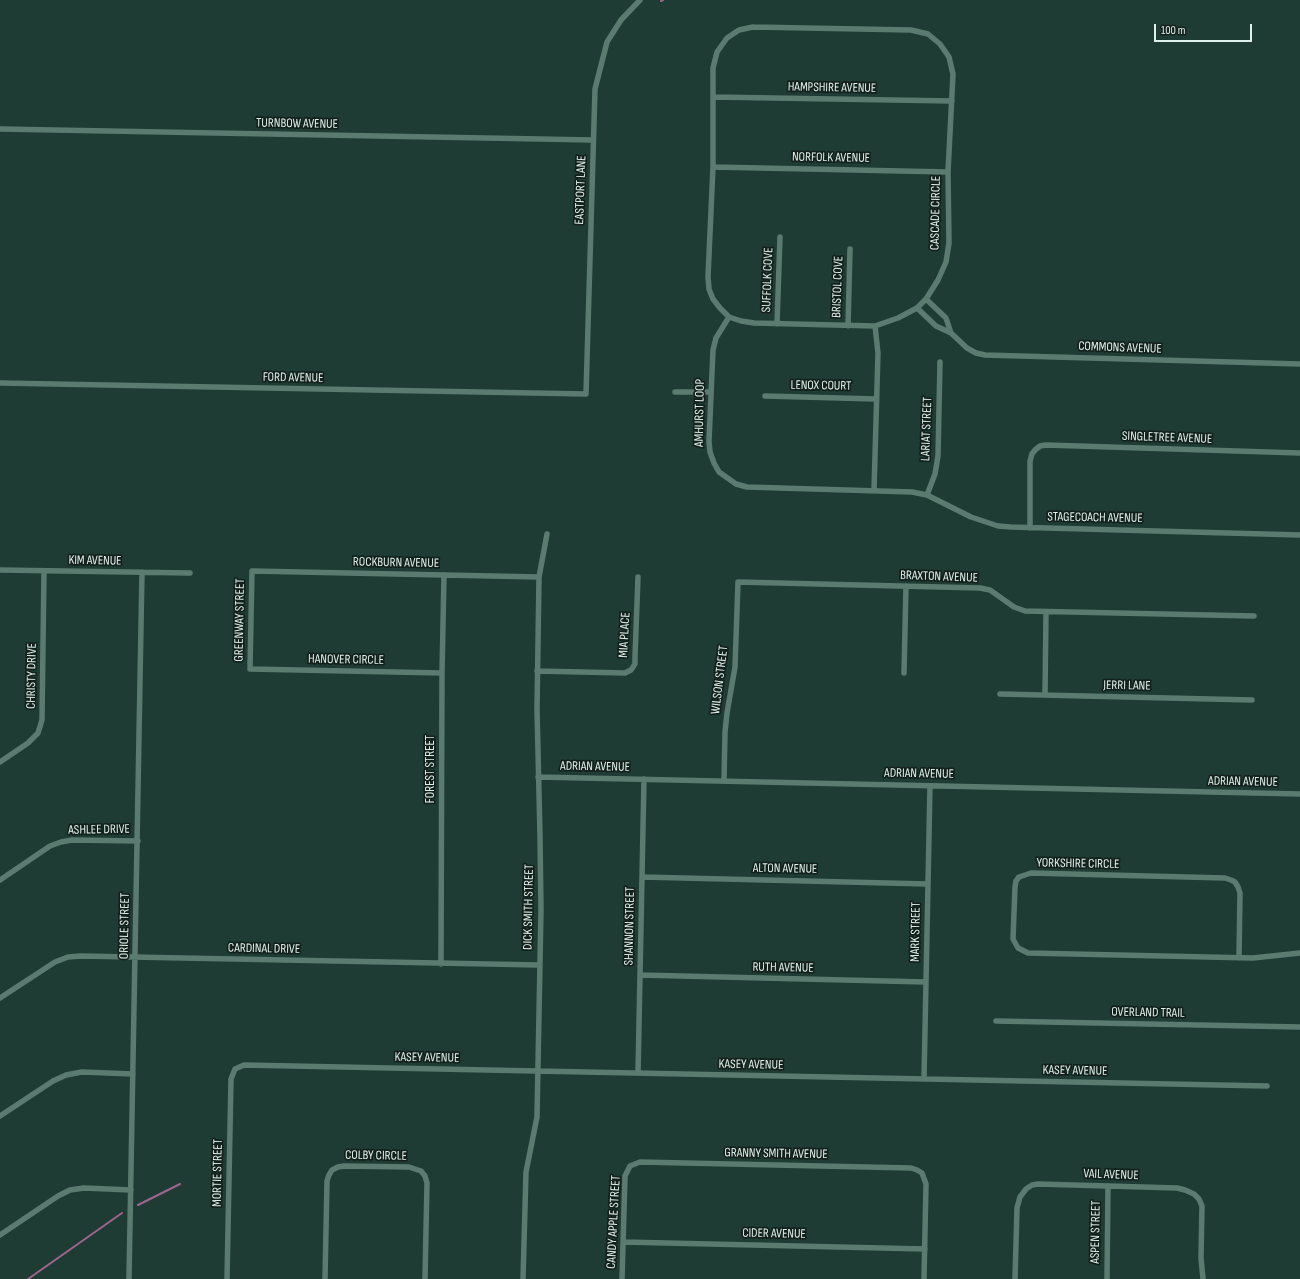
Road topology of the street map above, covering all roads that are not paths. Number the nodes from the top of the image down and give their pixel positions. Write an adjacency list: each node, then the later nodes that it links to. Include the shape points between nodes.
1 (640, 0): 5 (street, EASTPORT LANE, via 621,20 607,42 595,89)
2 (713, 97): 3 (street, HAMPSHIRE AVENUE); 3 (street, CASCADE CIRCLE, via 716,52 727,38 739,30 753,27 911,30 928,34 940,44 948,57 953,74); 6 (street, CASCADE CIRCLE)
3 (952, 101): 7 (street, CASCADE CIRCLE)
4 (0, 129): 5 (street, TURNBOW AVENUE)
5 (593, 140): 22 (street, EASTPORT LANE)
6 (713, 167): 7 (street, NORFOLK AVENUE); 12 (street, CASCADE CIRCLE, via 709,289 713,299)
7 (948, 172): 10 (street, CASCADE CIRCLE, via 949,243 946,262)
8 (780, 238): 13 (street, SUFFOLK COVE)
9 (850, 249): 14 (street, BRISTOL COVE)
10 (926, 299): 11 (street, CASCADE CIRCLE); 16 (street, COMMONS AVENUE, via 946,318)
11 (917, 308): 15 (street, CASCADE CIRCLE); 16 (street, COMMONS AVENUE, via 936,326)
12 (729, 317): 13 (street, CASCADE CIRCLE, via 741,322); 21 (street, AMHURST LOOP, via 716,338 713,350)
13 (777, 324): 14 (street, CASCADE CIRCLE)
14 (848, 326): 15 (street, CASCADE CIRCLE)
15 (875, 326): 24 (street, via 878,353)
16 (951, 333): 18 (street, COMMONS AVENUE, via 967,348 985,355)
17 (940, 362): 28 (street, LARIAT STREET, via 937,460)
18 (1299, 365)
19 (0, 383): 22 (street, FORD AVENUE)
20 (675, 392): 21 (street)
21 (711, 392): 26 (street, AMHURST LOOP, via 710,452 719,472 736,484 747,487)
22 (586, 394)
23 (765, 396): 24 (street, LENOX COURT)
24 (876, 399): 26 (street)
25 (1300, 453): 29 (street, SINGLETREE AVENUE, via 1040,446 1032,454 1030,461)
26 (874, 490): 27 (street, AMHURST LOOP)
27 (896, 490): 28 (street, STAGECOACH AVENUE)
28 (927, 495): 29 (street, STAGECOACH AVENUE, via 986,522)
29 (1030, 528): 31 (street, STAGECOACH AVENUE)
30 (547, 534): 38 (street, DICK SMITH STREET)
31 (1300, 534)
32 (0, 570): 33 (street, KIM AVENUE)
33 (44, 571): 35 (street, KIM AVENUE); 51 (street, CHRISTY DRIVE, via 42,720 38,733 28,743)
34 (252, 571): 37 (street, ROCKBURN AVENUE); 44 (street, GREENWAY STREET)
35 (142, 572): 36 (street, KIM AVENUE); 57 (street, ORIOLE STREET)
36 (190, 573)
37 (444, 575): 38 (street, ROCKBURN AVENUE); 46 (street, FOREST STREET)
38 (539, 577): 45 (street, DICK SMITH STREET)
39 (638, 577): 45 (street, MIA PLACE, via 636,657 631,670 625,673)
40 (738, 582): 41 (street, BRAXTON AVENUE); 54 (street, WILSON STREET, via 735,667 725,732)
41 (906, 586): 42 (street, BRAXTON AVENUE, via 980,588 990,590 1014,607 1025,611); 47 (street)
42 (1046, 612): 43 (street, BRAXTON AVENUE); 49 (street)
43 (1254, 616)
44 (250, 670): 46 (street, HANOVER CIRCLE)
45 (538, 671): 52 (street, DICK SMITH STREET)
46 (442, 673): 64 (street, FOREST STREET)
47 (904, 673)
48 (1000, 694): 49 (street, JERRI LANE)
49 (1045, 695): 50 (street, JERRI LANE)
50 (1252, 700)
51 (0, 762)
52 (538, 777): 53 (street, ADRIAN AVENUE); 65 (street, DICK SMITH STREET, via 541,910)
53 (644, 779): 54 (street, ADRIAN AVENUE); 58 (street, SHANNON STREET)
54 (724, 781): 55 (street, ADRIAN AVENUE)
55 (930, 786): 56 (street, ADRIAN AVENUE); 60 (street, MARK STREET)
56 (1300, 794)
57 (138, 841): 59 (street, ASHLEE DRIVE, via 61,842 50,846); 62 (street, ORIOLE STREET)
58 (642, 877): 60 (street, ALTON AVENUE); 66 (street, SHANNON STREET)
59 (0, 880)
60 (928, 884): 67 (street, MARK STREET)
61 (1300, 953): 63 (street, YORKSHIRE CIRCLE)
62 (136, 957): 64 (street, CARDINAL DRIVE); 68 (street, CARDINAL DRIVE, via 68,957 55,962); 74 (street, ORIOLE STREET)
63 (1239, 958): 63 (street, YORKSHIRE CIRCLE, via 1028,953 1018,948 1013,938 1014,887 1019,877 1031,873 1225,878 1235,882 1240,893)
64 (441, 964): 65 (street, CARDINAL DRIVE)
65 (539, 965): 72 (street, DICK SMITH STREET)
66 (640, 975): 67 (street, RUTH AVENUE); 73 (street, SHANNON STREET)
67 (926, 982): 75 (street, MARK STREET)
68 (0, 998)
69 (996, 1021): 70 (street, OVERLAND TRAIL)
70 (1300, 1027)
71 (235, 1069): 72 (street, KASEY AVENUE, via 244,1065); 85 (street, MORTIE STREET, via 231,1079)
72 (538, 1072): 73 (street, KASEY AVENUE); 88 (street, DICK SMITH STREET, via 536,1126 526,1172)
73 (638, 1073): 75 (street, KASEY AVENUE)
74 (133, 1074): 77 (street, via 82,1072 66,1075); 80 (street, ORIOLE STREET)
75 (924, 1079): 76 (street, KASEY AVENUE)
76 (1267, 1086)
77 (0, 1116)
78 (630, 1166): 82 (street, CANDY APPLE STREET, via 625,1176); 83 (street, GRANNY SMITH AVENUE, via 640,1162 911,1168 922,1173 926,1184)
79 (1108, 1186): 91 (street, VAIL AVENUE, via 1038,1184 1026,1188 1017,1208); 92 (street, ASPEN STREET); 93 (street, VAIL AVENUE, via 1176,1188 1194,1194 1202,1206)
80 (131, 1190): 81 (street, via 70,1190); 84 (street, ORIOLE STREET)
81 (0, 1235)
82 (623, 1242): 83 (street, CIDER AVENUE); 89 (street, CANDY APPLE STREET)
83 (925, 1249): 90 (street)
84 (129, 1279)
85 (227, 1279)
86 (325, 1279): 87 (street, COLBY CIRCLE, via 327,1181 332,1170 344,1166 409,1167 421,1171 426,1176)
87 (425, 1279)
88 (523, 1279)
89 (622, 1279)
90 (924, 1279)
91 (1015, 1279)
92 (1107, 1279)
93 (1203, 1279)

